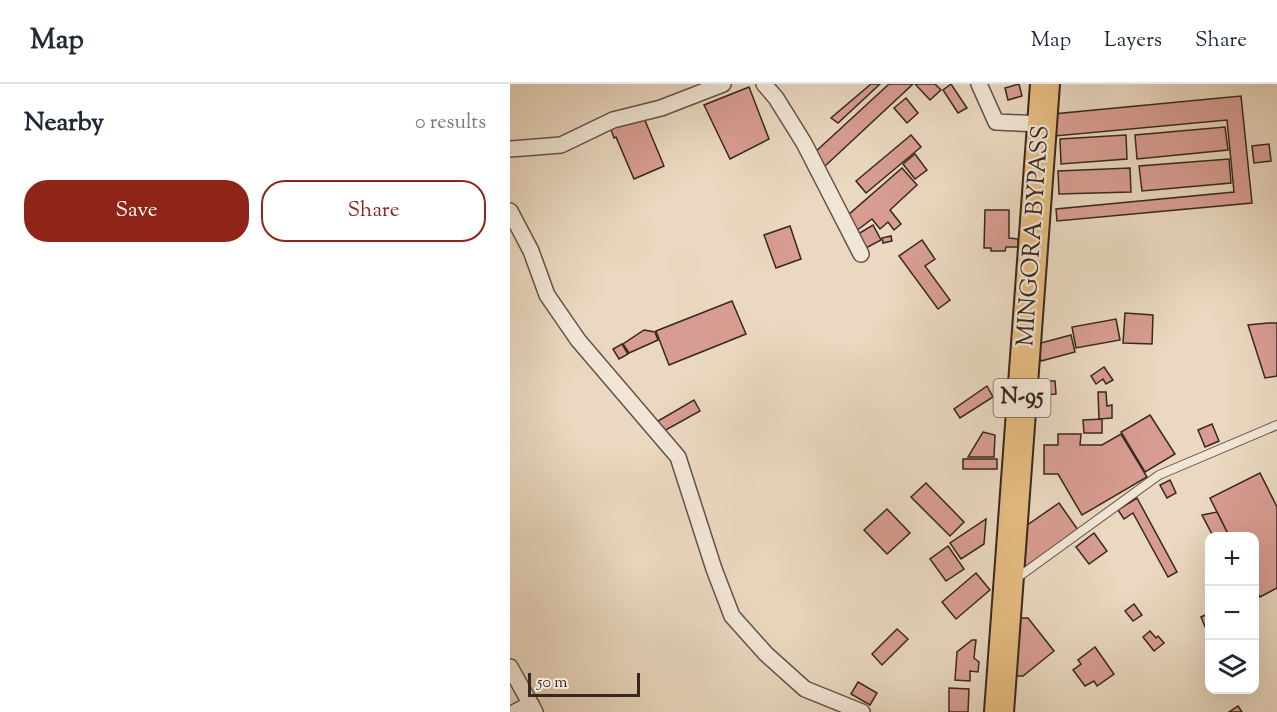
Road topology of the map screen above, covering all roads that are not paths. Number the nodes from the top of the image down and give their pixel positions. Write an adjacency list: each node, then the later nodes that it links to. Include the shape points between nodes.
1 (723, 84): 6 (street, via 661,108 613,120 561,145)
2 (764, 84): 8 (street, via 804,143)
3 (979, 84): 5 (street, via 996,122)
4 (1045, 84): 5 (highway, MINGORA BYPASS / N-95)
5 (1042, 124): 10 (highway, MINGORA BYPASS / N-95)
6 (510, 149)
7 (510, 212): 14 (street, via 531,251 547,295 578,340 678,458 732,616 766,654 805,688)
8 (861, 254)
9 (1277, 425): 10 (lane, via 1160,475)
10 (1009, 584): 15 (highway, MINGORA BYPASS / N-95)
11 (510, 667): 12 (street)
12 (533, 708): 13 (street)
13 (515, 712)
14 (862, 712)
15 (999, 712)

